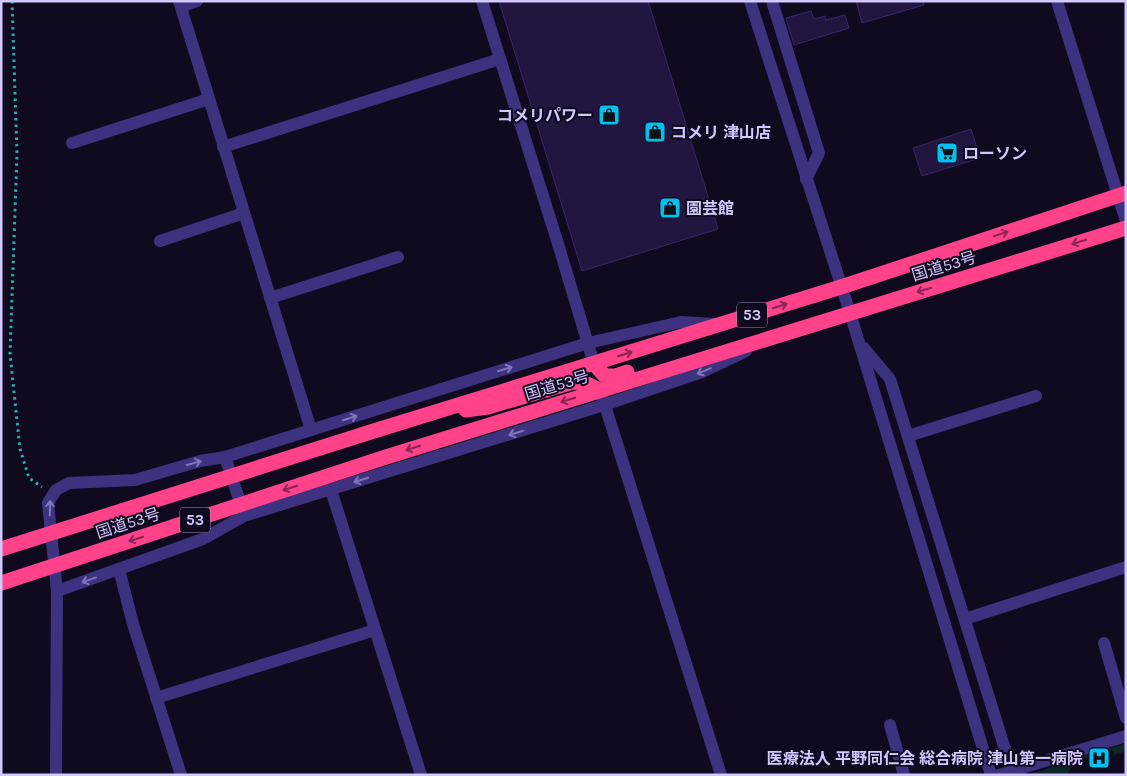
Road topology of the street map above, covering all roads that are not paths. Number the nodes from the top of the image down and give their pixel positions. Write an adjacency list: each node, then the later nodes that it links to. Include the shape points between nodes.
1 (197, 1): 6 (street)
2 (482, 1): 7 (street)
3 (750, 1): 11 (street)
4 (772, 1): 11 (street, via 819,153)
5 (1057, 1): 12 (street)
6 (180, 4): 8 (street)
7 (500, 59): 10 (street); 23 (street)
8 (209, 99): 9 (street); 10 (street)
9 (72, 144)
10 (223, 147): 13 (street)
11 (806, 179): 18 (street)
12 (1122, 194): 14 (street); 18 (highway, 国道53号 / 53, one-way to 12)
13 (244, 213): 16 (street); 19 (street)
14 (1126, 221)
15 (1126, 228): 20 (highway, 国道53号 / 53, one-way to 20)
16 (160, 241)
17 (398, 257): 19 (street)
18 (841, 287): 20 (street); 21 (highway, 国道53号 / 53, one-way to 18)
19 (270, 298): 30 (street)
20 (850, 314): 22 (highway, 国道53号 / 53); 24 (street)
21 (723, 324): 23 (street, via 681,322); 25 (highway, 国道53号 / 53, one-way to 21)
22 (779, 335): 25 (highway, via 691,352 615,376 605,376); 26 (highway, 国道53号 / 53); 28 (street, one-way to 28, via 702,372)
23 (588, 343): 25 (street); 30 (street, one-way to 23)
24 (859, 343): 31 (street, via 890,380); 53 (street)
25 (594, 364): 29 (highway, 国道53号 / 53)
26 (600, 390): 28 (street); 29 (highway, via 573,382 488,408); 38 (highway, 国道53号 / 53, one-way to 38)
27 (1036, 396): 31 (street)
28 (604, 405): 33 (street, one-way to 33); 51 (street)
29 (420, 417): 35 (highway, 国道53号 / 53)
30 (311, 430): 32 (street)
31 (908, 436): 40 (street)
32 (225, 457): 34 (street); 39 (street, one-way to 32, via 48,503 56,490 69,484 135,480)
33 (331, 490): 34 (street); 41 (street)
34 (244, 516): 37 (street, via 203,538)
35 (1, 548)
36 (1126, 567): 40 (street)
37 (120, 569): 39 (street, one-way to 39); 43 (street)
38 (2, 583)
39 (58, 591): 48 (street)
40 (965, 619): 47 (street)
41 (375, 630): 43 (street); 50 (street)
42 (1104, 644): 44 (street)
43 (156, 698): 49 (street)
44 (1126, 718)
45 (890, 725): 52 (street)
46 (1126, 736): 47 (street)
47 (1008, 774)
48 (56, 775)
49 (181, 775)
50 (421, 775)
51 (721, 775)
52 (904, 775)
53 (991, 775)

